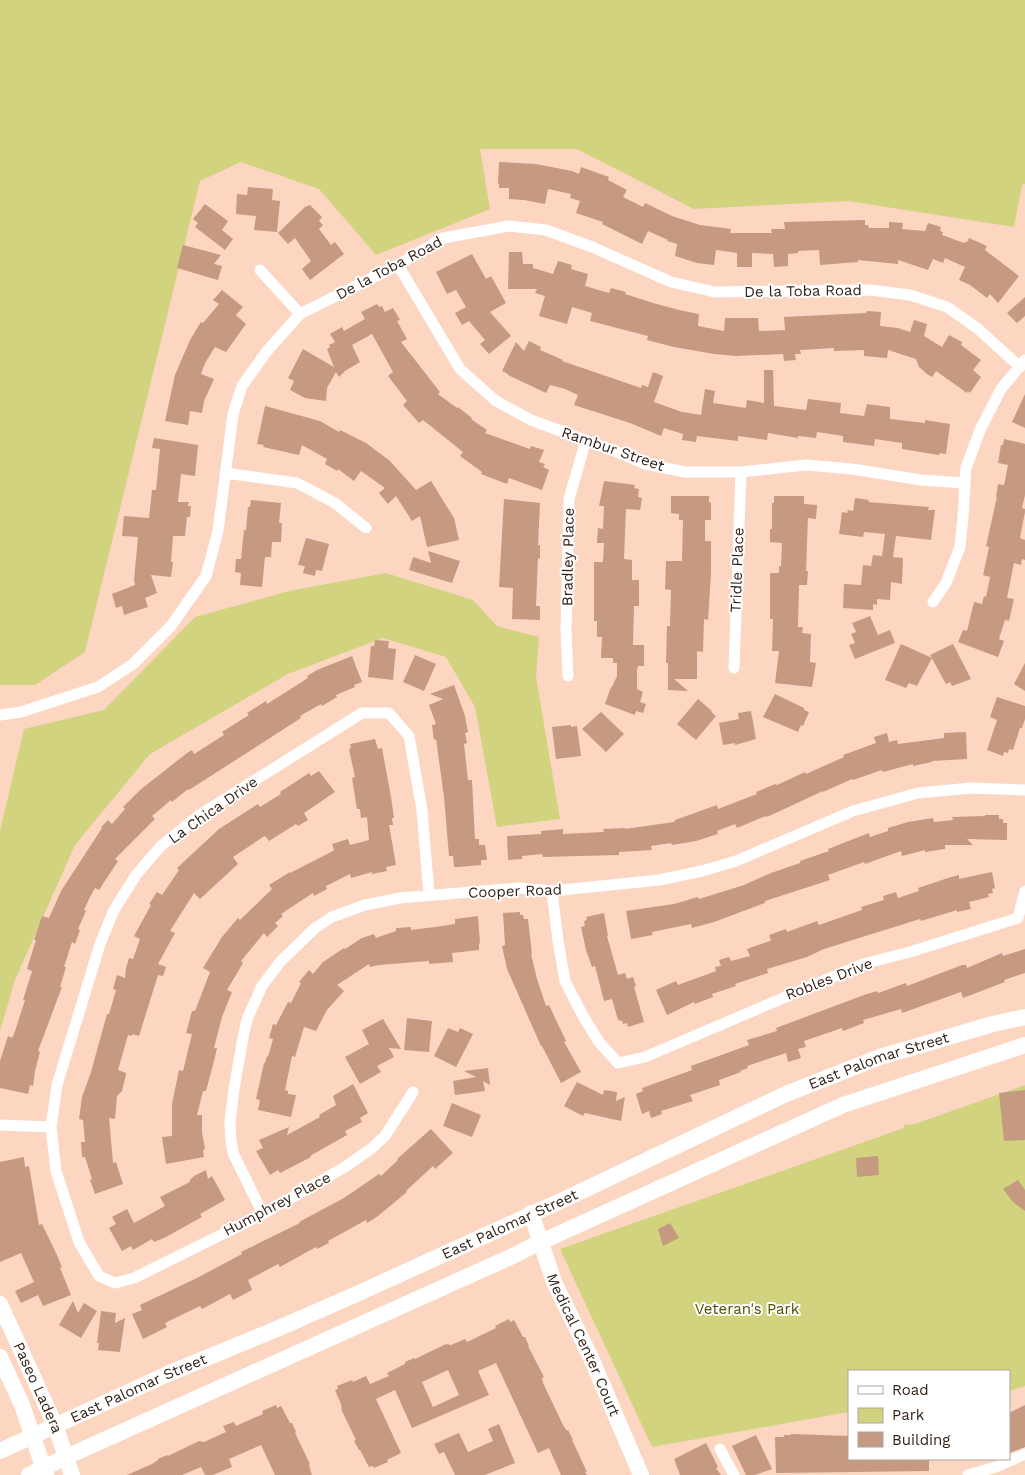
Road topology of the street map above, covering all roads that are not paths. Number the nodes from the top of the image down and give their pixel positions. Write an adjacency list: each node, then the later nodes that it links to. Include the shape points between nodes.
1 (398, 266): 3 (street, De la Toba Road); 4 (street, De la Toba Road, via 443,238 509,226 546,230 671,282 710,292 870,290 910,295 947,307); 5 (street, Rambur Street, via 460,369 502,404 531,420)
2 (260, 270): 3 (street)
3 (300, 314): 7 (street, De la Toba Road, via 242,386 233,414)
4 (1022, 363): 8 (street, via 1001,389 980,430)
5 (586, 440): 6 (street, Rambur Street, via 645,464 685,472); 12 (street, Bradley Place, via 569,499)
6 (741, 472): 8 (street, Rambur Street, via 806,465); 11 (street, Tridle Place)
7 (225, 473): 9 (street, via 297,483 335,503); 13 (street, De la Toba Road, via 218,531 206,576 171,626 132,664 98,687 21,712)
8 (964, 483): 10 (street, via 960,547 946,583)
9 (366, 528)
10 (933, 602)
11 (734, 668)
12 (568, 676)
13 (0, 715)
14 (1025, 790): 15 (street, Cooper Road, via 971,788 918,793 853,811 736,861 702,871 659,880)
15 (552, 891): 16 (street, Robles Drive, via 566,980 599,1042 618,1063 645,1056 863,964 1018,918); 17 (street, Cooper Road, via 520,888)
16 (1025, 891)
17 (429, 894): 22 (street, La Chica Drive, via 422,810 409,736 389,713 362,713 198,816 160,846 136,875 114,910 100,944 58,1085); 24 (street, Cooper Road, via 365,904 332,917 294,947 262,986 244,1032 236,1067 230,1122 233,1153)
18 (1025, 1017): 23 (main road, East Palomar Street, via 880,1057 794,1090)
19 (1025, 1045): 25 (main road, East Palomar Street, via 843,1106)
20 (413, 1092): 24 (street, Humphrey Place, via 385,1136 372,1148)
21 (0, 1126): 22 (street)
22 (51, 1127): 26 (street, La Chica Drive, via 56,1171 79,1242 99,1276)
23 (531, 1213): 25 (main road, Medical Center Court); 29 (main road, East Palomar Street, via 350,1297)
24 (263, 1214): 26 (street, Humphrey Place, via 134,1278)
25 (541, 1243): 34 (main road, East Palomar Street); 37 (main road, Medical Center Court, via 554,1282)
26 (115, 1282)
27 (0, 1304): 29 (main road, Paseo Ladera)
28 (0, 1357): 30 (main road, Paseo Ladera)
29 (55, 1425): 30 (main road, East Palomar Street); 34 (main road, Paseo Ladera)
30 (34, 1435): 32 (main road, East Palomar Street); 35 (main road, Paseo Ladera)
31 (720, 1449): 38 (street)
32 (0, 1451)
33 (1025, 1454): 39 (street)
34 (66, 1457): 35 (main road, East Palomar Street); 36 (main road, Paseo Ladera)
35 (39, 1472)
36 (72, 1475)
37 (641, 1475)
38 (734, 1475)
39 (968, 1475)

